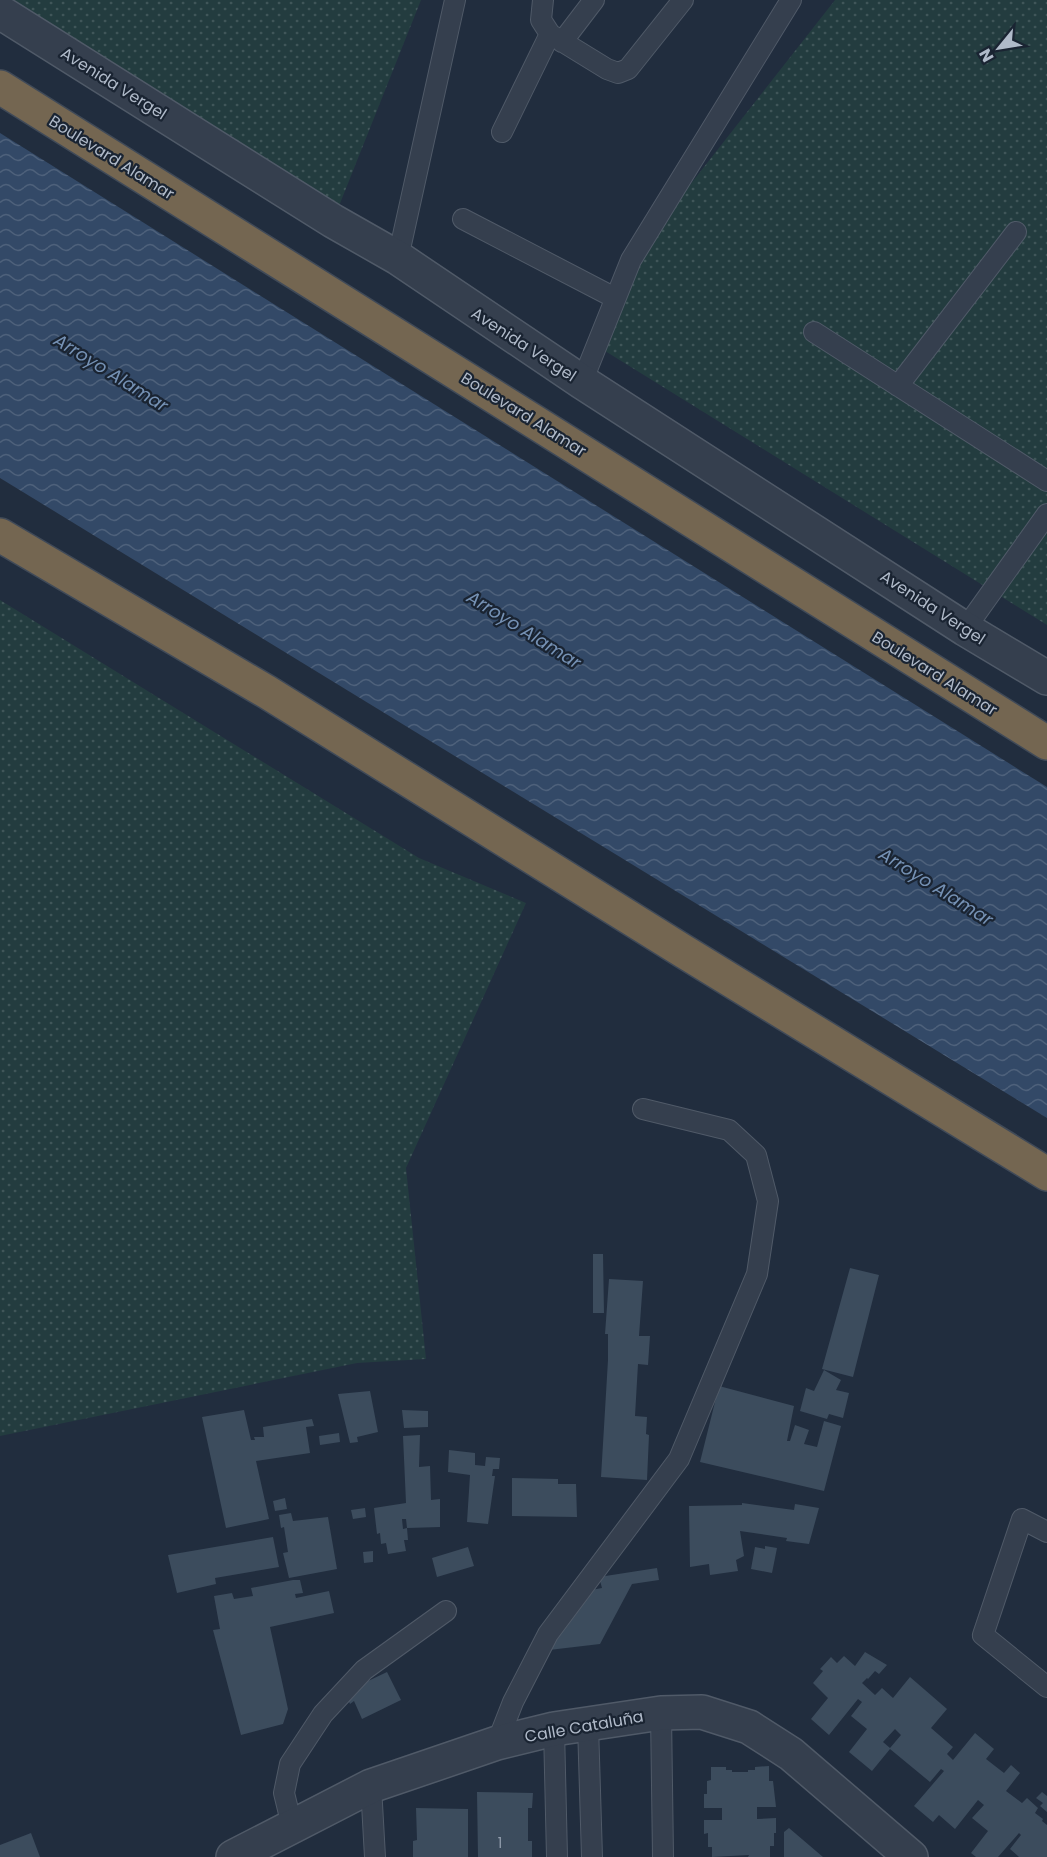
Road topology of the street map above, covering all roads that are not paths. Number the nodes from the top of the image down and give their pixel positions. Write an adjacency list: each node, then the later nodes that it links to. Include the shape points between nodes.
1 (455, 0): 12 (lane)
2 (543, 0): 7 (lane, via 542,20)
3 (594, 0): 7 (lane)
4 (683, 0): 7 (lane, via 628,69 618,73)
5 (791, 0): 13 (lane, via 631,260)
6 (0, 12): 12 (street, Avenida Vergel)
7 (556, 38): 9 (lane)
8 (0, 87): 22 (highway, Boulevard Alamar)
9 (502, 132)
10 (463, 219): 13 (lane)
11 (1016, 232): 16 (lane)
12 (398, 258): 15 (street, Avenida Vergel)
13 (615, 298): 15 (lane)
14 (814, 332): 16 (lane)
15 (582, 382): 20 (street, Avenida Vergel)
16 (898, 386): 17 (lane)
17 (1047, 481)
18 (1047, 514): 20 (lane)
19 (0, 535): 24 (highway, via 267,692)
20 (965, 629): 21 (street, Avenida Vergel)
21 (1047, 678)
22 (1047, 743)
23 (643, 1108): 31 (lane, via 729,1130 756,1155 768,1201 757,1274 679,1459 548,1634)
24 (1047, 1174)
25 (1047, 1532): 27 (lane, via 1022,1520 983,1635)
26 (446, 1611): 33 (lane, via 364,1670 323,1714 290,1764 284,1793)
27 (1047, 1687)
28 (661, 1713): 29 (street, Calle Cataluña); 38 (lane); 39 (street, Calle Cataluña, via 702,1712 749,1727 791,1754)
29 (588, 1725): 30 (street, Calle Cataluña); 37 (lane)
30 (554, 1729): 31 (street, Calle Cataluña); 36 (lane)
31 (497, 1743): 32 (street, Calle Cataluña)
32 (371, 1786): 33 (street, Calle Cataluña); 35 (lane)
33 (292, 1827): 34 (street, Calle Cataluña)
34 (233, 1857)
35 (375, 1857)
36 (557, 1857)
37 (592, 1857)
38 (663, 1857)
39 (911, 1857)

